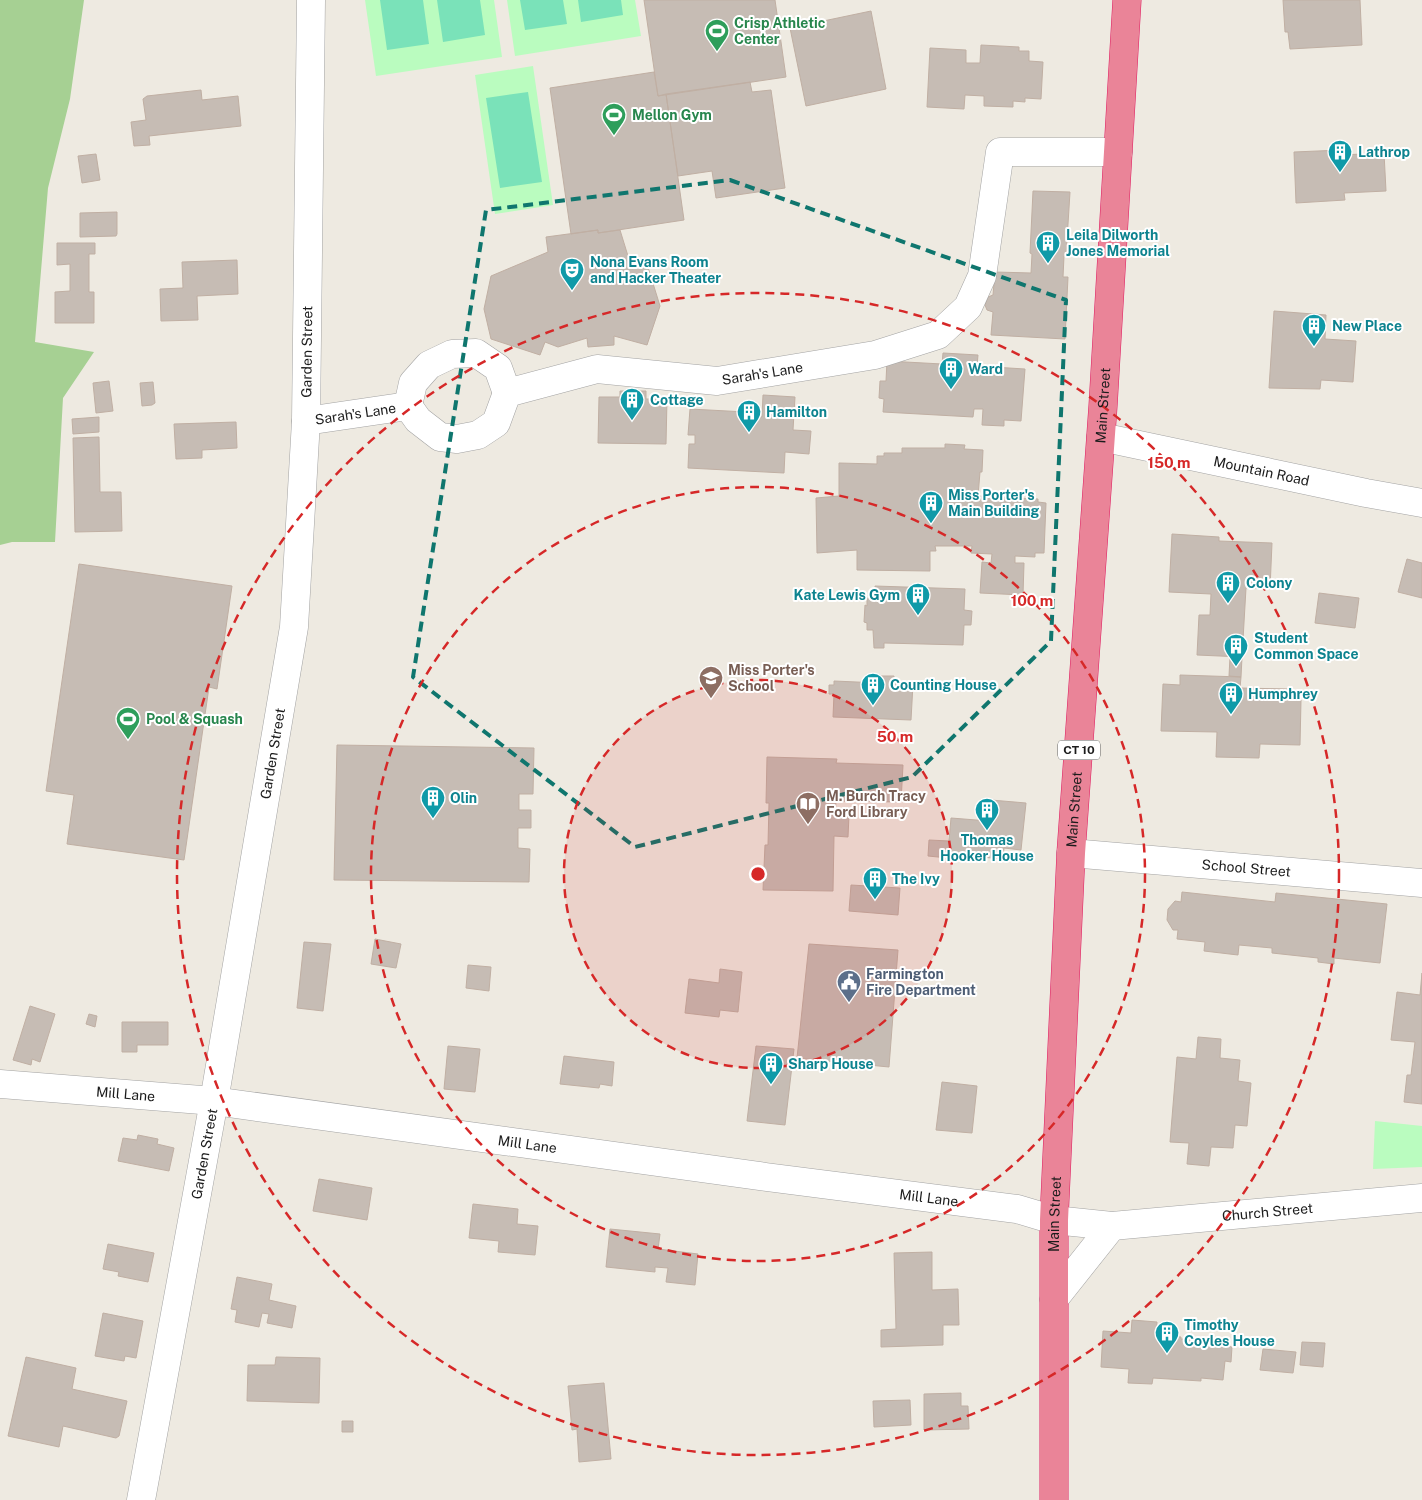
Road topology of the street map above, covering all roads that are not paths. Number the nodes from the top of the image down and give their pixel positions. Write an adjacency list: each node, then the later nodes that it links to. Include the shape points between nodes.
1 (312, 0): 6 (street, Garden Street)
2 (1127, 0): 3 (highway, Main Street / CT 10)
3 (1118, 152): 4 (street, Sarah's Lane, via 1000,152 982,276 968,307 938,335 875,355 717,381 597,369); 7 (highway, Main Street / CT 10)
4 (507, 393): 5 (street, Sarah's Lane, via 496,423 478,435 457,439 440,437 418,420); 5 (street, via 498,368 476,353 452,354 429,365 413,384)
5 (408, 406): 6 (street, Sarah's Lane)
6 (306, 421): 12 (street, Garden Street, via 294,627)
7 (1101, 437): 8 (street, Mountain Road); 9 (highway, Main Street / CT 10)
8 (1422, 503)
9 (1071, 853): 10 (street, School Street); 14 (highway, Main Street / CT 10)
10 (1422, 883)
11 (0, 1084): 12 (street, Mill Lane)
12 (214, 1101): 14 (street, Mill Lane, via 1017,1209); 17 (street, Garden Street)
13 (1422, 1198): 15 (street, Church Street)
14 (1054, 1220): 15 (street, Church Street); 16 (highway, Main Street / CT 10)
15 (1112, 1226): 16 (street)
16 (1054, 1299): 18 (highway, Main Street / CT 10)
17 (141, 1500)
18 (1054, 1500)

